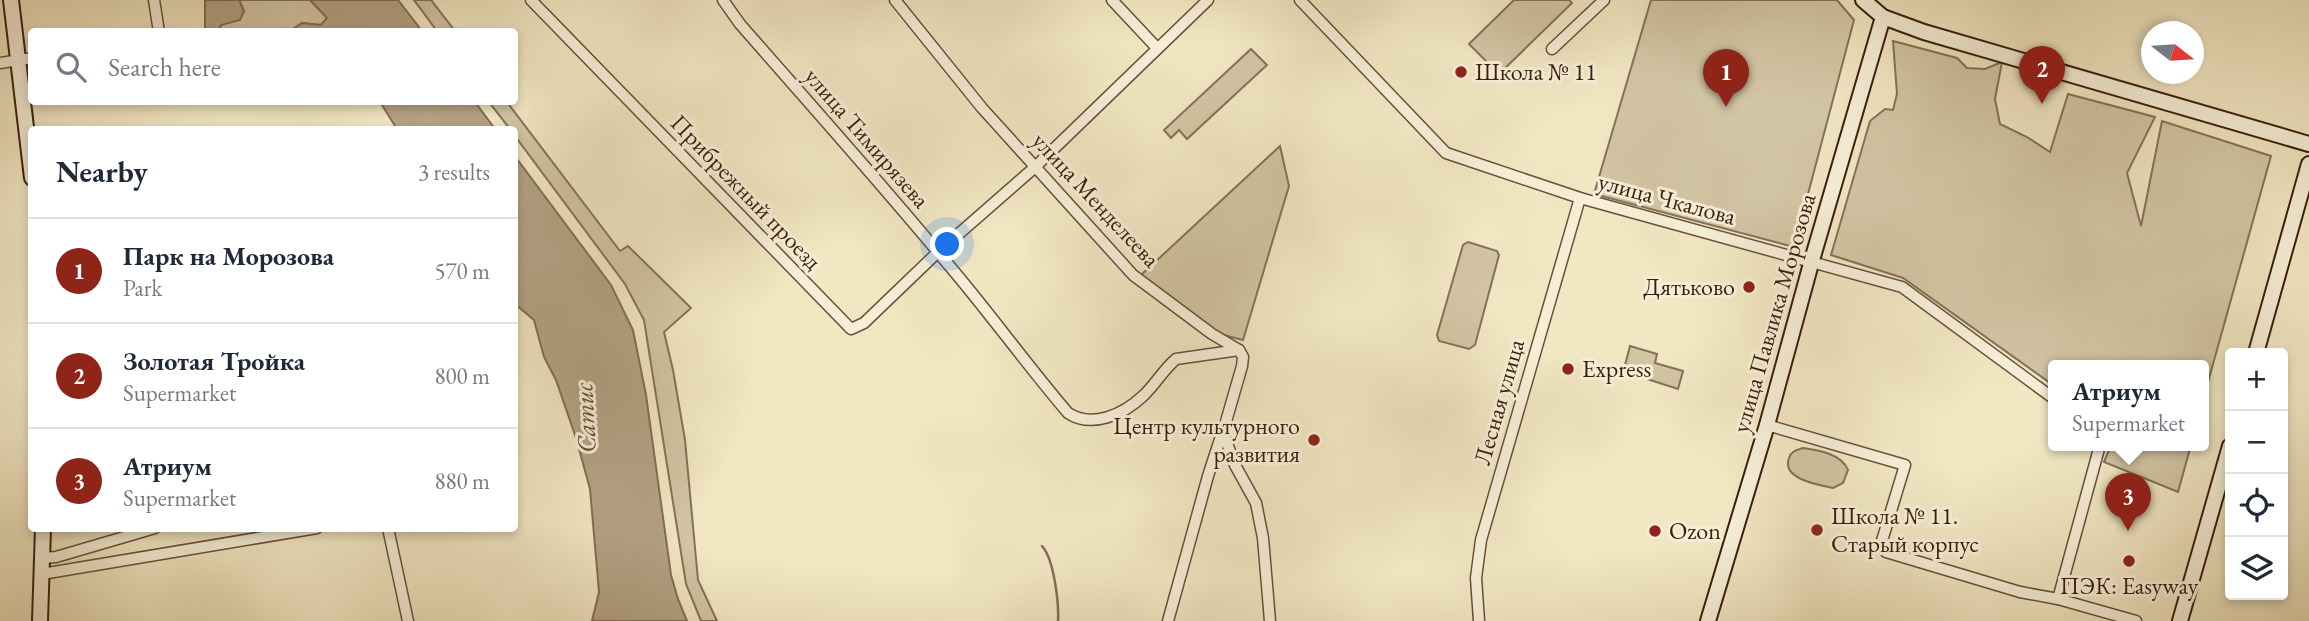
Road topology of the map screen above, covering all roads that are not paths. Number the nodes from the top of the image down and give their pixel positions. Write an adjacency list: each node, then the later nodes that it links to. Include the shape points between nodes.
1 (11, 0): 15 (street)
2 (154, 0): 12 (street)
3 (531, 0): 22 (street, Прибрежный проезд, via 851,329 864,323)
4 (723, 0): 22 (street, улица Тимирязева)
5 (895, 0): 20 (street, улица Менделеева)
6 (1112, 0): 13 (street)
7 (1208, 0): 13 (street)
8 (1300, 0): 21 (street, улица Чкалова, via 1446,153)
9 (1604, 0): 14 (street)
10 (1863, 0): 11 (street)
11 (1883, 17): 18 (street); 23 (street, улица Павлика Морозова)
12 (158, 28)
13 (1157, 48): 20 (street)
14 (1552, 49)
15 (25, 59): 16 (street); 17 (street)
16 (0, 63)
17 (29, 126)
18 (2309, 144)
19 (2309, 164): 24 (street)
20 (1034, 167): 22 (street); 25 (street, улица Менделеева, via 1133,275)
21 (1580, 198): 23 (street, улица Чкалова); 42 (street, Лесная улица, via 1481,540 1476,578)
22 (938, 252): 25 (street, улица Тимирязева, via 1034,374 1074,417 1113,416 1142,398 1176,359)
23 (1812, 260): 26 (street, улица Чкалова, via 1902,287); 27 (street, улица Павлика Морозова)
24 (2257, 348)
25 (1239, 350): 28 (street, via 1242,366)
26 (2048, 394)
27 (1767, 425): 37 (street, via 1905,465 1881,544 1886,552); 43 (street, улица Павлика Морозова)
28 (1223, 432): 40 (street); 41 (street, via 1256,503)
29 (2098, 451): 37 (street)
30 (2225, 464): 45 (street)
31 (43, 532): 35 (street)
32 (142, 532): 35 (street)
33 (293, 532): 36 (street)
34 (389, 532): 39 (street)
35 (42, 558): 36 (street)
36 (42, 574): 38 (street)
37 (2058, 599): 44 (street)
38 (40, 621)
39 (408, 621)
40 (1168, 621)
41 (1270, 621)
42 (1479, 621)
43 (1708, 621)
44 (2136, 621)
45 (2180, 621)

